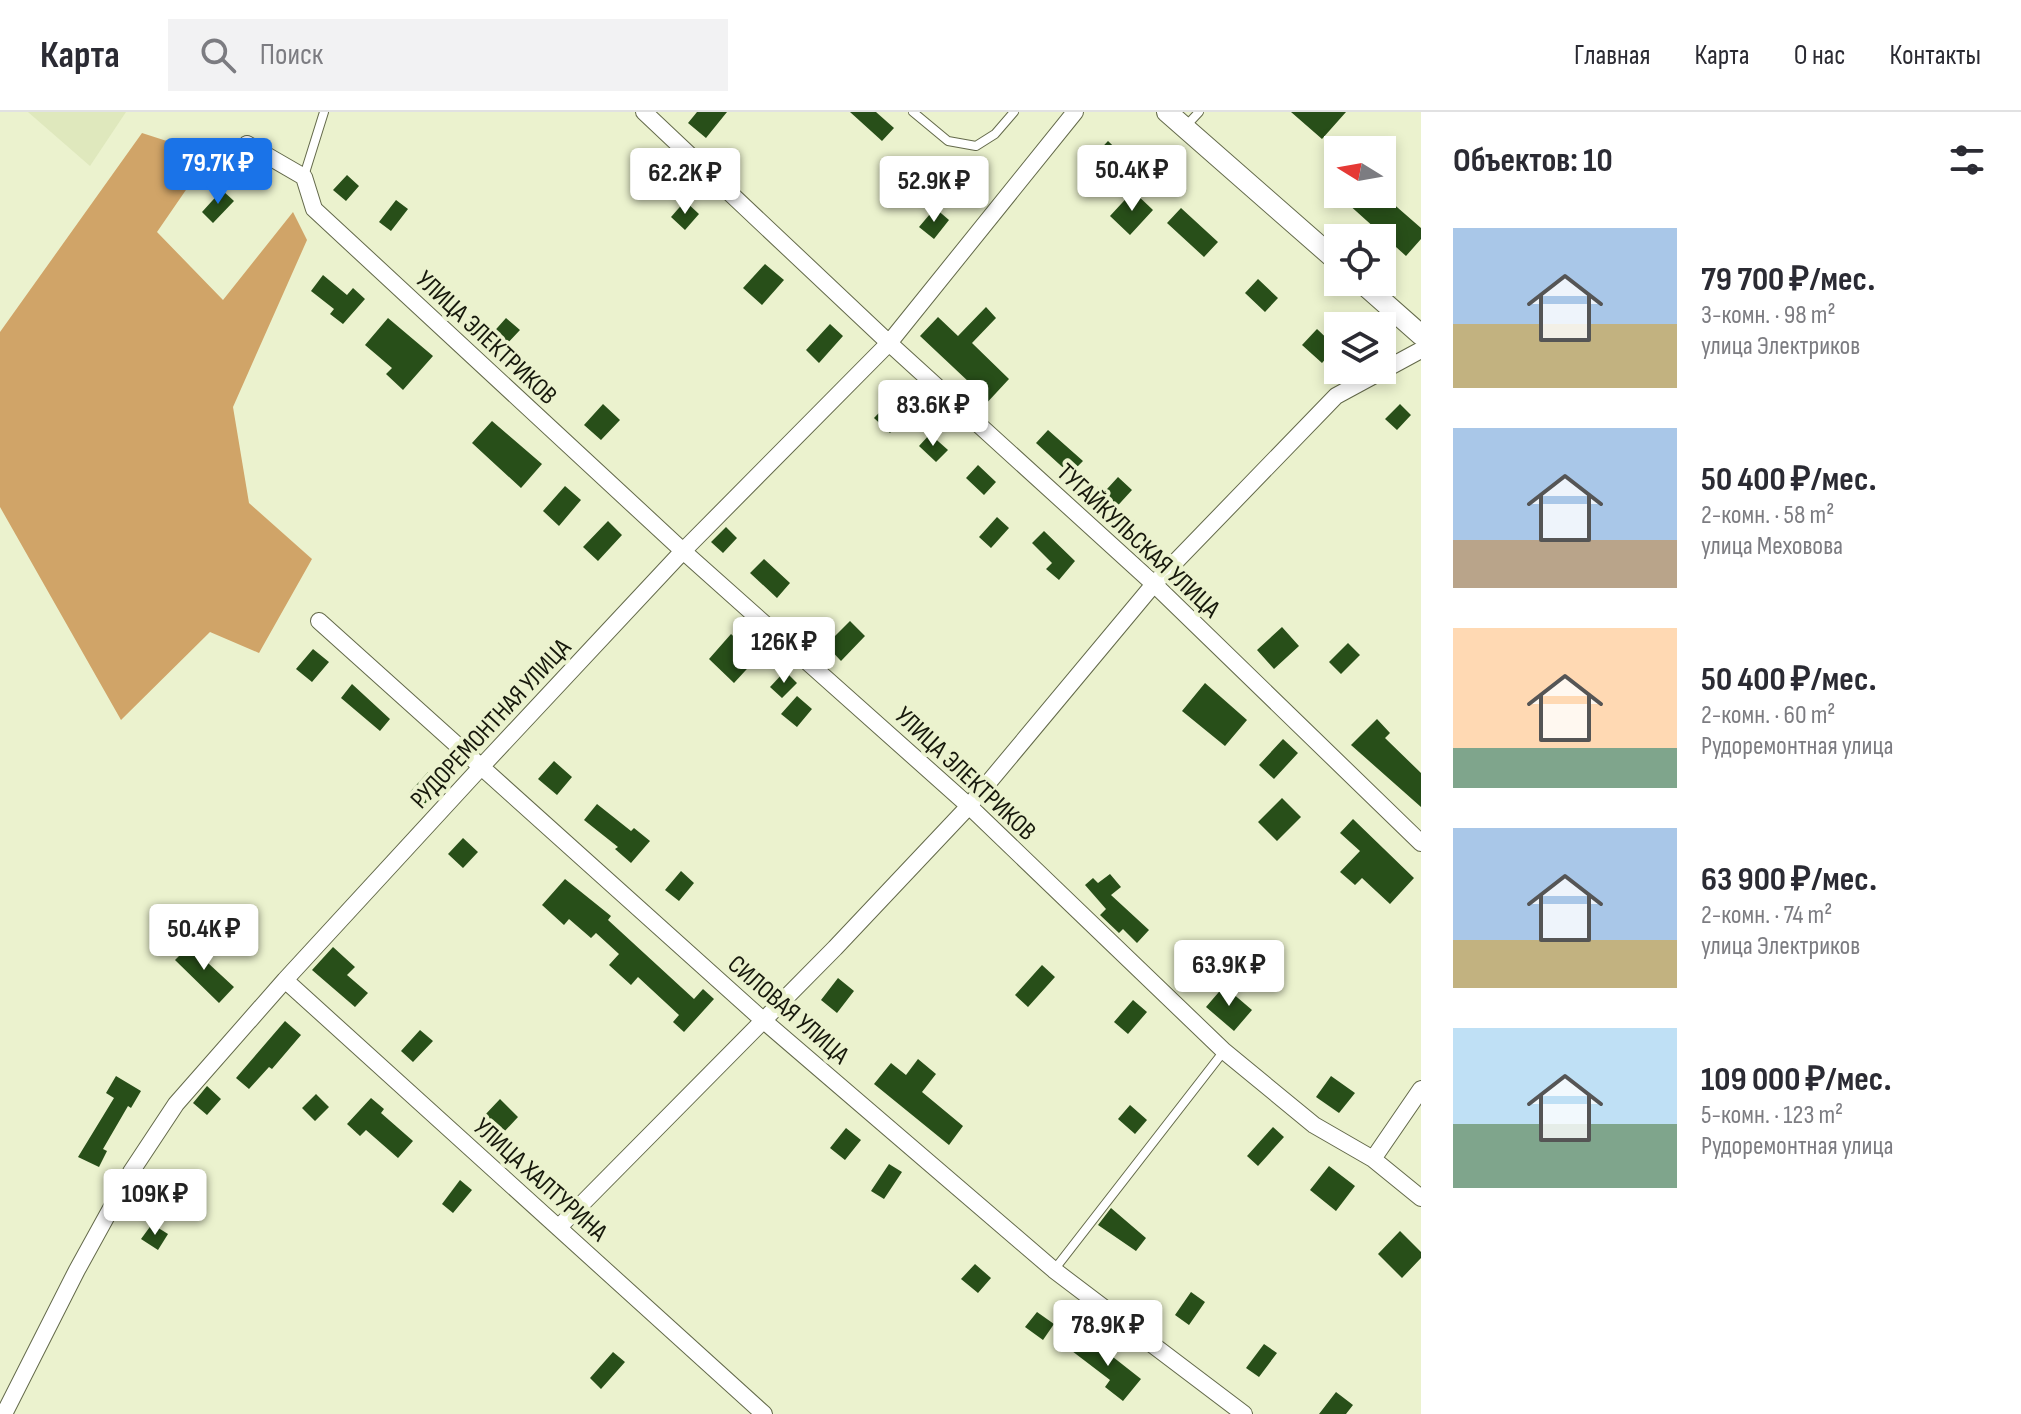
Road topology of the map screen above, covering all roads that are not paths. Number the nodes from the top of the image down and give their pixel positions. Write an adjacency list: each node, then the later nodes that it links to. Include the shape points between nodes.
1 (324, 112): 9 (lane)
2 (644, 112): 13 (street, ТУГАЙКУЛЬСКАЯ УЛИЦА)
3 (913, 112): 4 (lane, via 948,141 976,146)
4 (1014, 112)
5 (1075, 112): 13 (street, РУДОРЕМОНТНАЯ УЛИЦА)
6 (1167, 112): 7 (street)
7 (1192, 120): 10 (street)
8 (247, 144): 9 (street)
9 (304, 177): 15 (street, УЛИЦА ЭЛЕКТРИКОВ, via 314,209)
10 (1324, 248)
11 (1377, 296): 12 (street)
12 (1421, 335)
13 (889, 343): 15 (street, РУДОРЕМОНТНАЯ УЛИЦА); 16 (street, ТУГАЙКУЛЬСКАЯ УЛИЦА)
14 (1421, 350): 16 (street, via 1336,396)
15 (683, 551): 18 (street, РУДОРЕМОНТНАЯ УЛИЦА); 19 (street, УЛИЦА ЭЛЕКТРИКОВ)
16 (1154, 584): 19 (street); 20 (street, ТУГАЙКУЛЬСКАЯ УЛИЦА)
17 (319, 621): 18 (street, СИЛОВАЯ УЛИЦА)
18 (482, 766): 21 (street, РУДОРЕМОНТНАЯ УЛИЦА); 22 (street, СИЛОВАЯ УЛИЦА)
19 (969, 806): 22 (street); 23 (street, УЛИЦА ЭЛЕКТРИКОВ)
20 (1421, 843)
21 (285, 980): 27 (street, УЛИЦА ХАЛТУРИНА); 29 (street, РУДОРЕМОНТНАЯ УЛИЦА, via 176,1104 131,1172)
22 (764, 1021): 27 (street); 28 (street, СИЛОВАЯ УЛИЦА)
23 (1224, 1051): 25 (street, УЛИЦА ЭЛЕКТРИКОВ, via 1314,1125); 28 (lane)
24 (1421, 1089): 25 (street)
25 (1373, 1159): 26 (street, УЛИЦА ЭЛЕКТРИКОВ)
26 (1421, 1198)
27 (559, 1227): 30 (street, УЛИЦА ХАЛТУРИНА)
28 (1054, 1270): 31 (street, СИЛОВАЯ УЛИЦА)
29 (4, 1414)
30 (764, 1414)
31 (1244, 1414)

